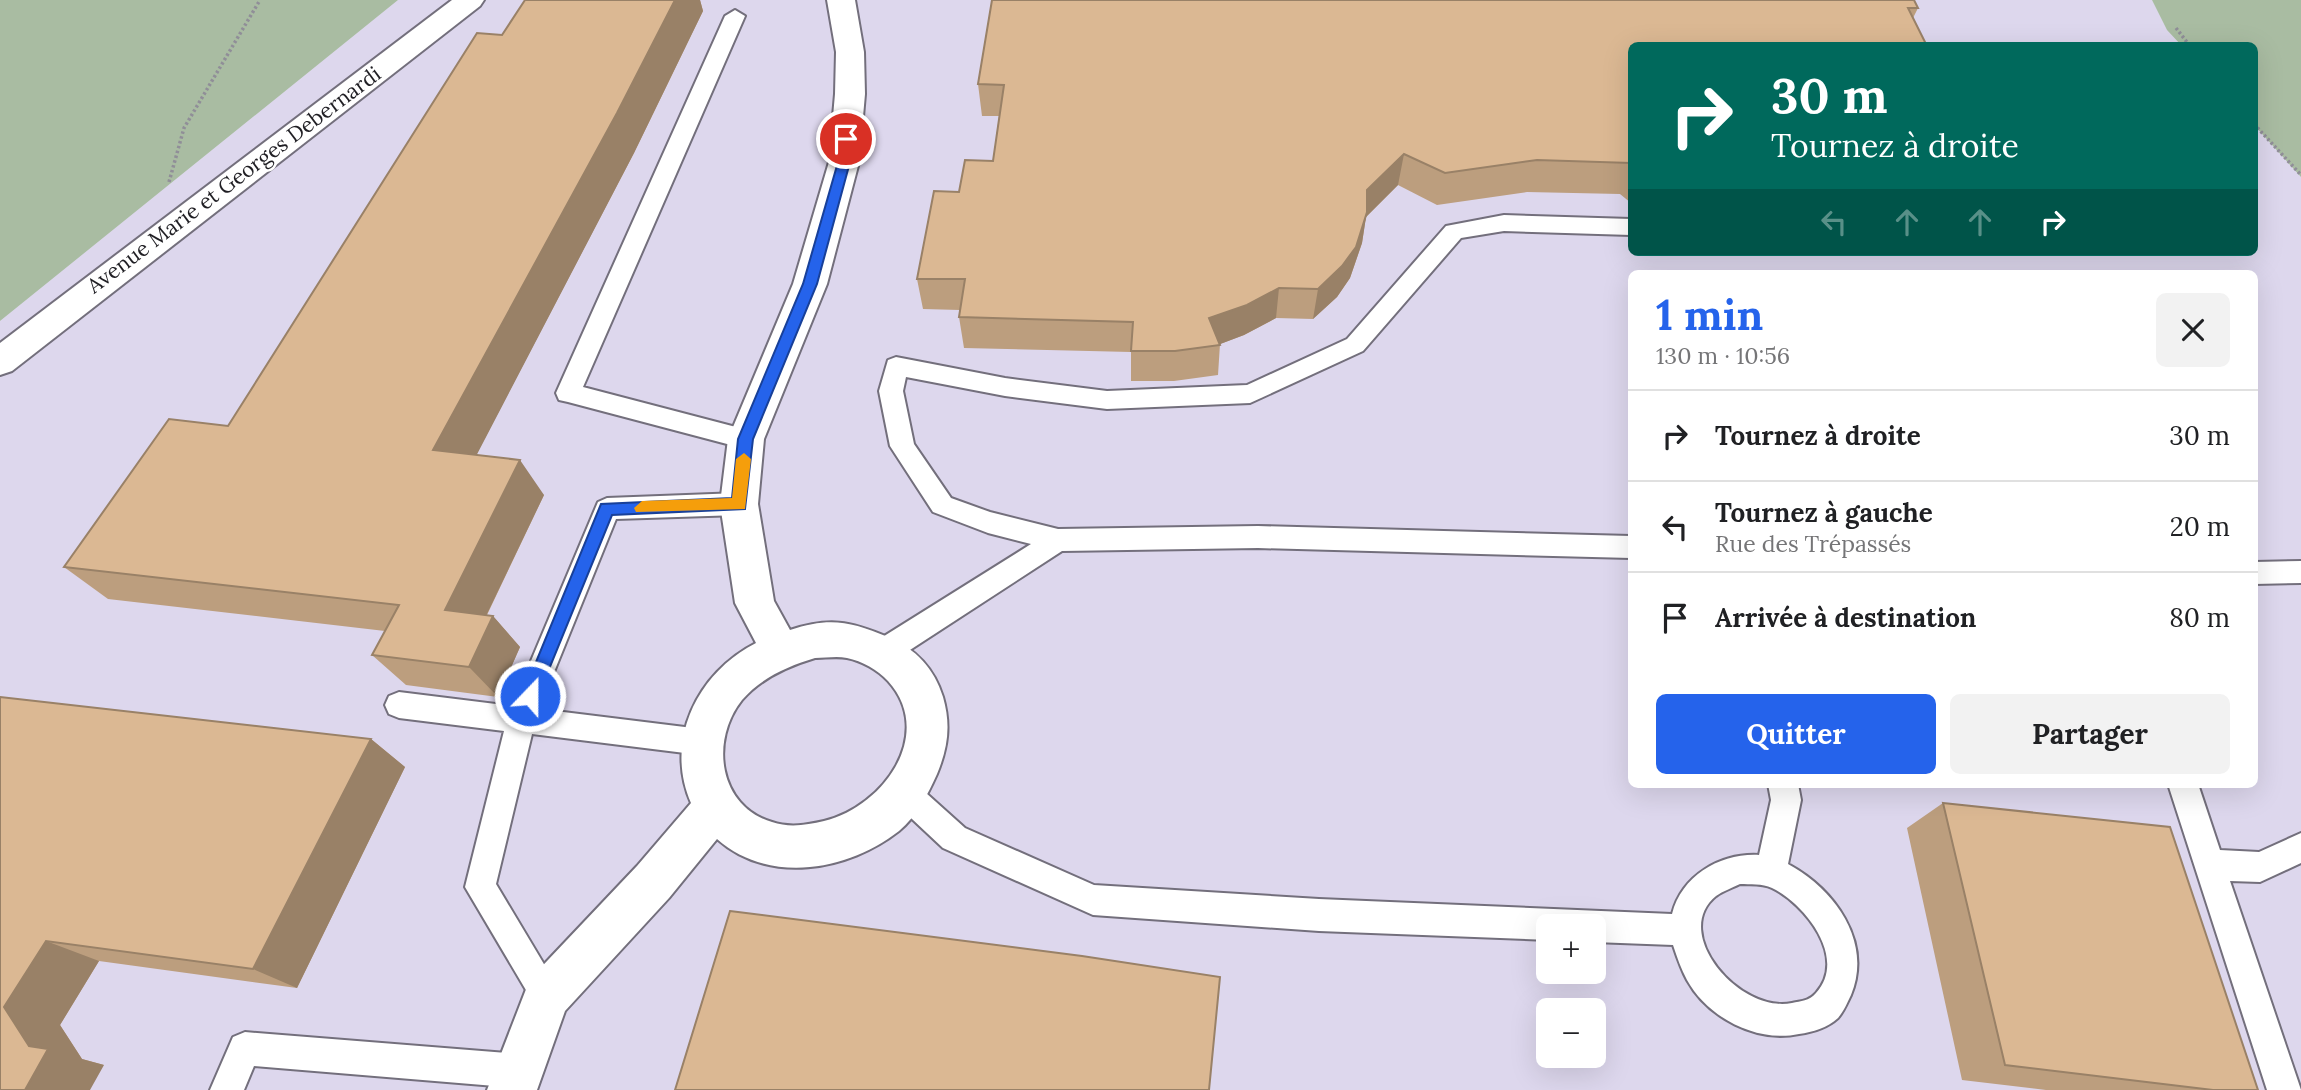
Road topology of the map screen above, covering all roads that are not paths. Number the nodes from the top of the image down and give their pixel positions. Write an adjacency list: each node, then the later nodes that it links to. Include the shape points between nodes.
1 (470, 0): 5 (street, Avenue Marie et Georges Debernardi)
2 (841, 0): 6 (street, via 850,52 844,162 810,284)
3 (735, 16): 6 (lane, via 568,393)
4 (1628, 227): 8 (lane, via 1504,223 1454,231 1355,345 1250,394 1107,400 896,366 891,391 902,446 942,505)
5 (0, 362)
6 (746, 439): 7 (street)
7 (739, 504): 12 (street, via 755,603); 15 (lane, via 607,509)
8 (1058, 540): 9 (lane, via 1258,537); 13 (lane)
9 (1628, 547)
10 (2301, 572): 11 (lane)
11 (2258, 573)
12 (779, 650): 13 (street, via 816,640 851,640); 16 (street, via 752,665 728,688 711,714)
13 (883, 652): 19 (street, via 908,671 924,697 930,729 924,762)
14 (399, 705): 15 (lane)
15 (521, 719): 16 (lane); 27 (lane, via 480,887)
16 (701, 742): 20 (street, via 702,777)
17 (1784, 788): 23 (lane, via 1786,800)
18 (2184, 788): 22 (lane)
19 (906, 794): 20 (street, via 873,825 830,845 785,847 745,835); 24 (lane, via 954,838 1093,900)
20 (715, 808): 27 (street)
21 (2301, 848): 22 (lane, via 2260,867)
22 (2209, 865): 30 (lane)
23 (1771, 872): 26 (lane, via 1738,869 1716,875 1698,888 1688,907); 26 (lane, via 1811,898 1830,920 1841,945 1843,972 1836,995 1820,1012 1798,1022 1773,1022 1747,1014 1723,999 1703,978 1690,954)
24 (1536, 924)
25 (1606, 927): 26 (lane)
26 (1685, 930)
27 (547, 996): 28 (street)
28 (516, 1081): 29 (lane, via 245,1049)
29 (227, 1090)
30 (2284, 1090)

